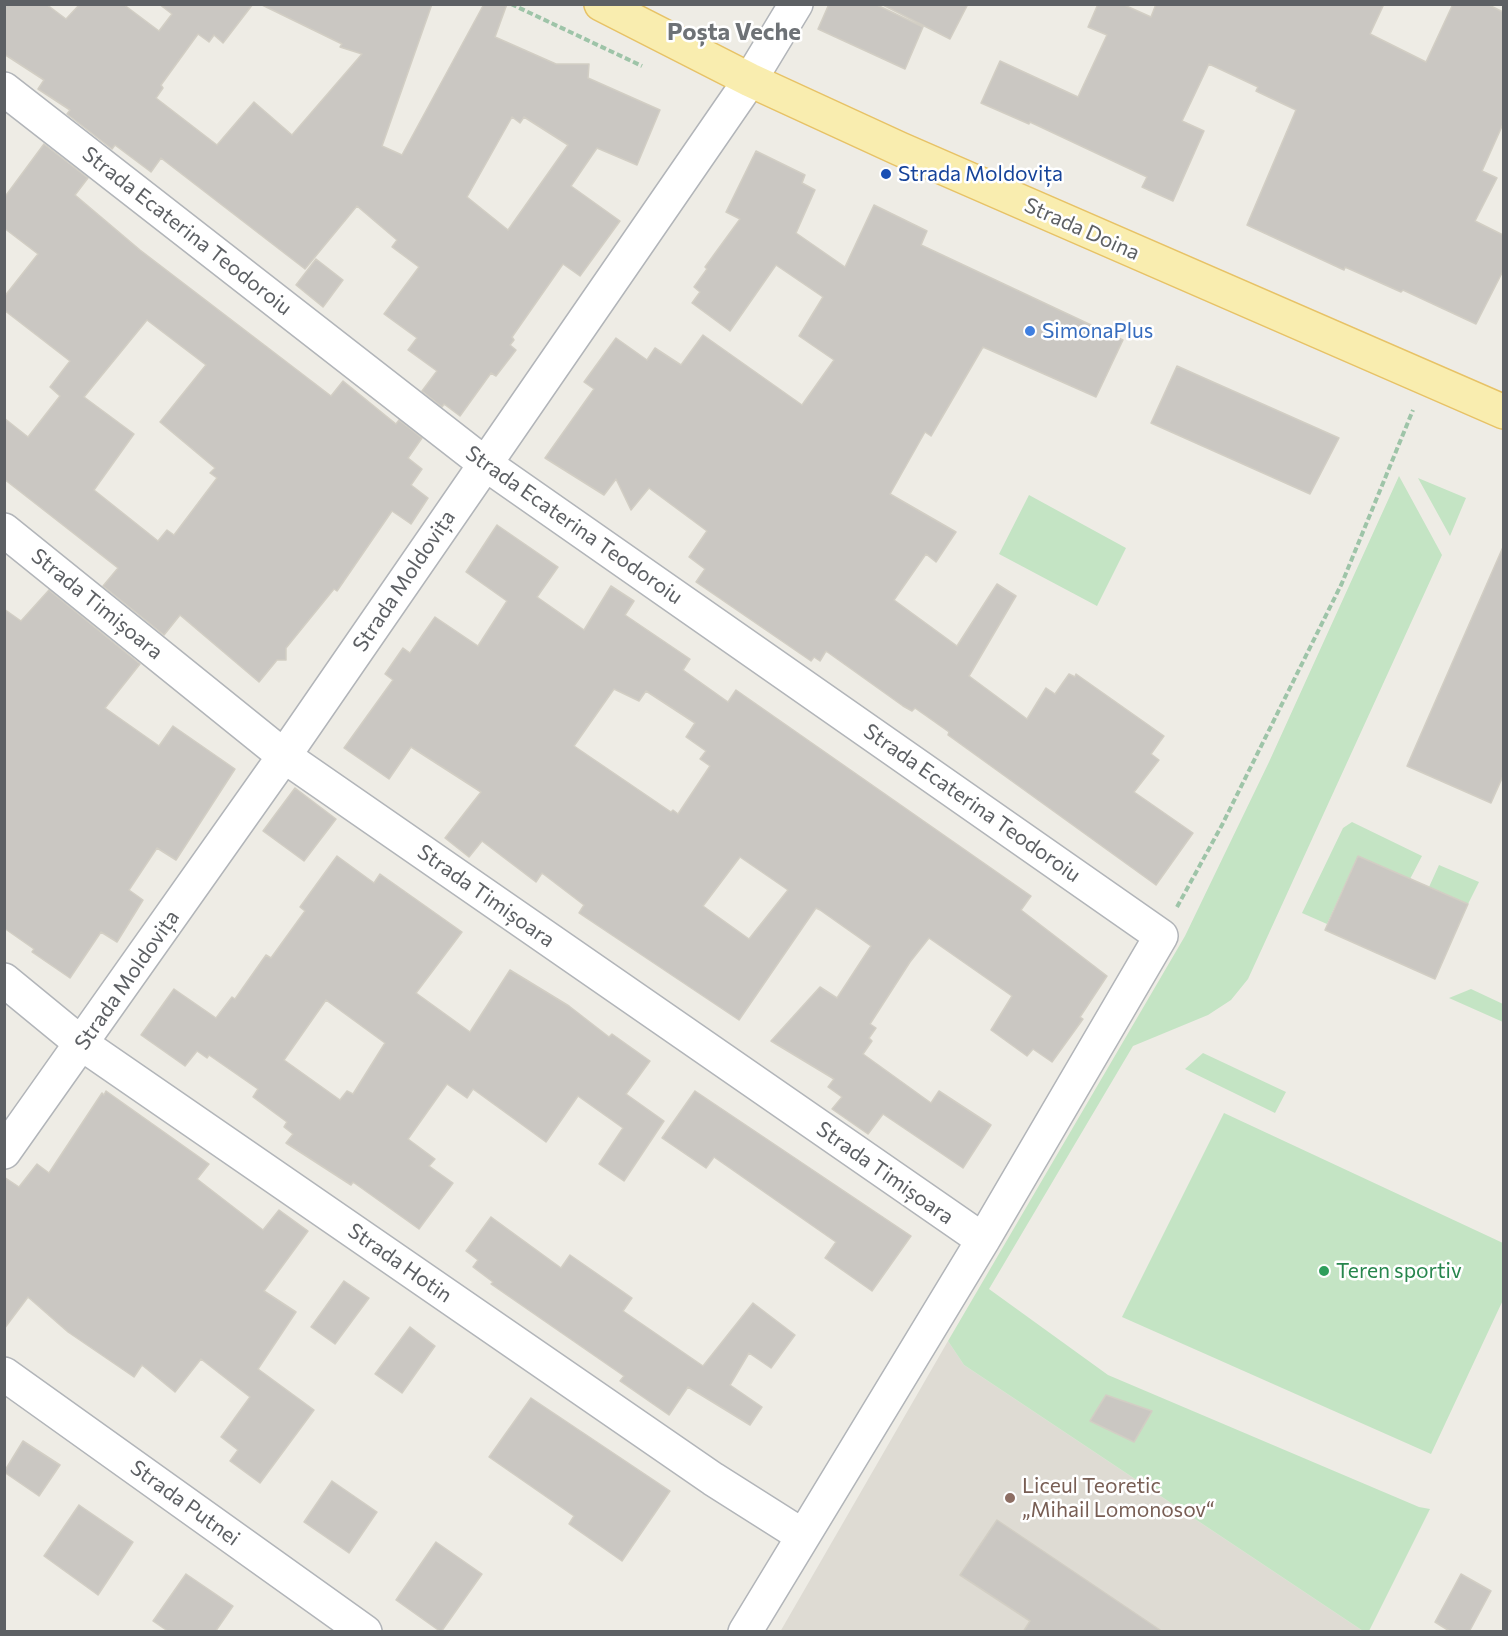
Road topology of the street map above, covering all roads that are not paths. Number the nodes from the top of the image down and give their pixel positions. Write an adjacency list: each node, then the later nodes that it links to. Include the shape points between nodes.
1 (601, 4): 3 (main road, Strada Doina)
2 (796, 4): 3 (street, Strada Moldovița)
3 (750, 80): 5 (main road, Strada Doina); 6 (street, Strada Moldovița)
4 (4, 89): 6 (street, Strada Ecaterina Teodoroiu)
5 (1503, 412)
6 (484, 463): 8 (street, Strada Moldovița); 12 (street, Strada Ecaterina Teodoroiu, via 1161,936)
7 (4, 530): 8 (street, Strada Timișoara)
8 (284, 756): 10 (street, Strada Moldovița); 12 (street, Strada Timișoara)
9 (4, 980): 10 (street, Strada Hotin)
10 (82, 1044): 11 (street, Strada Moldovița); 14 (street, Strada Hotin, via 713,1479)
11 (4, 1152)
12 (983, 1240): 14 (street)
13 (4, 1374): 15 (street, Strada Putnei)
14 (803, 1536): 16 (street)
15 (365, 1632)
16 (745, 1632)

